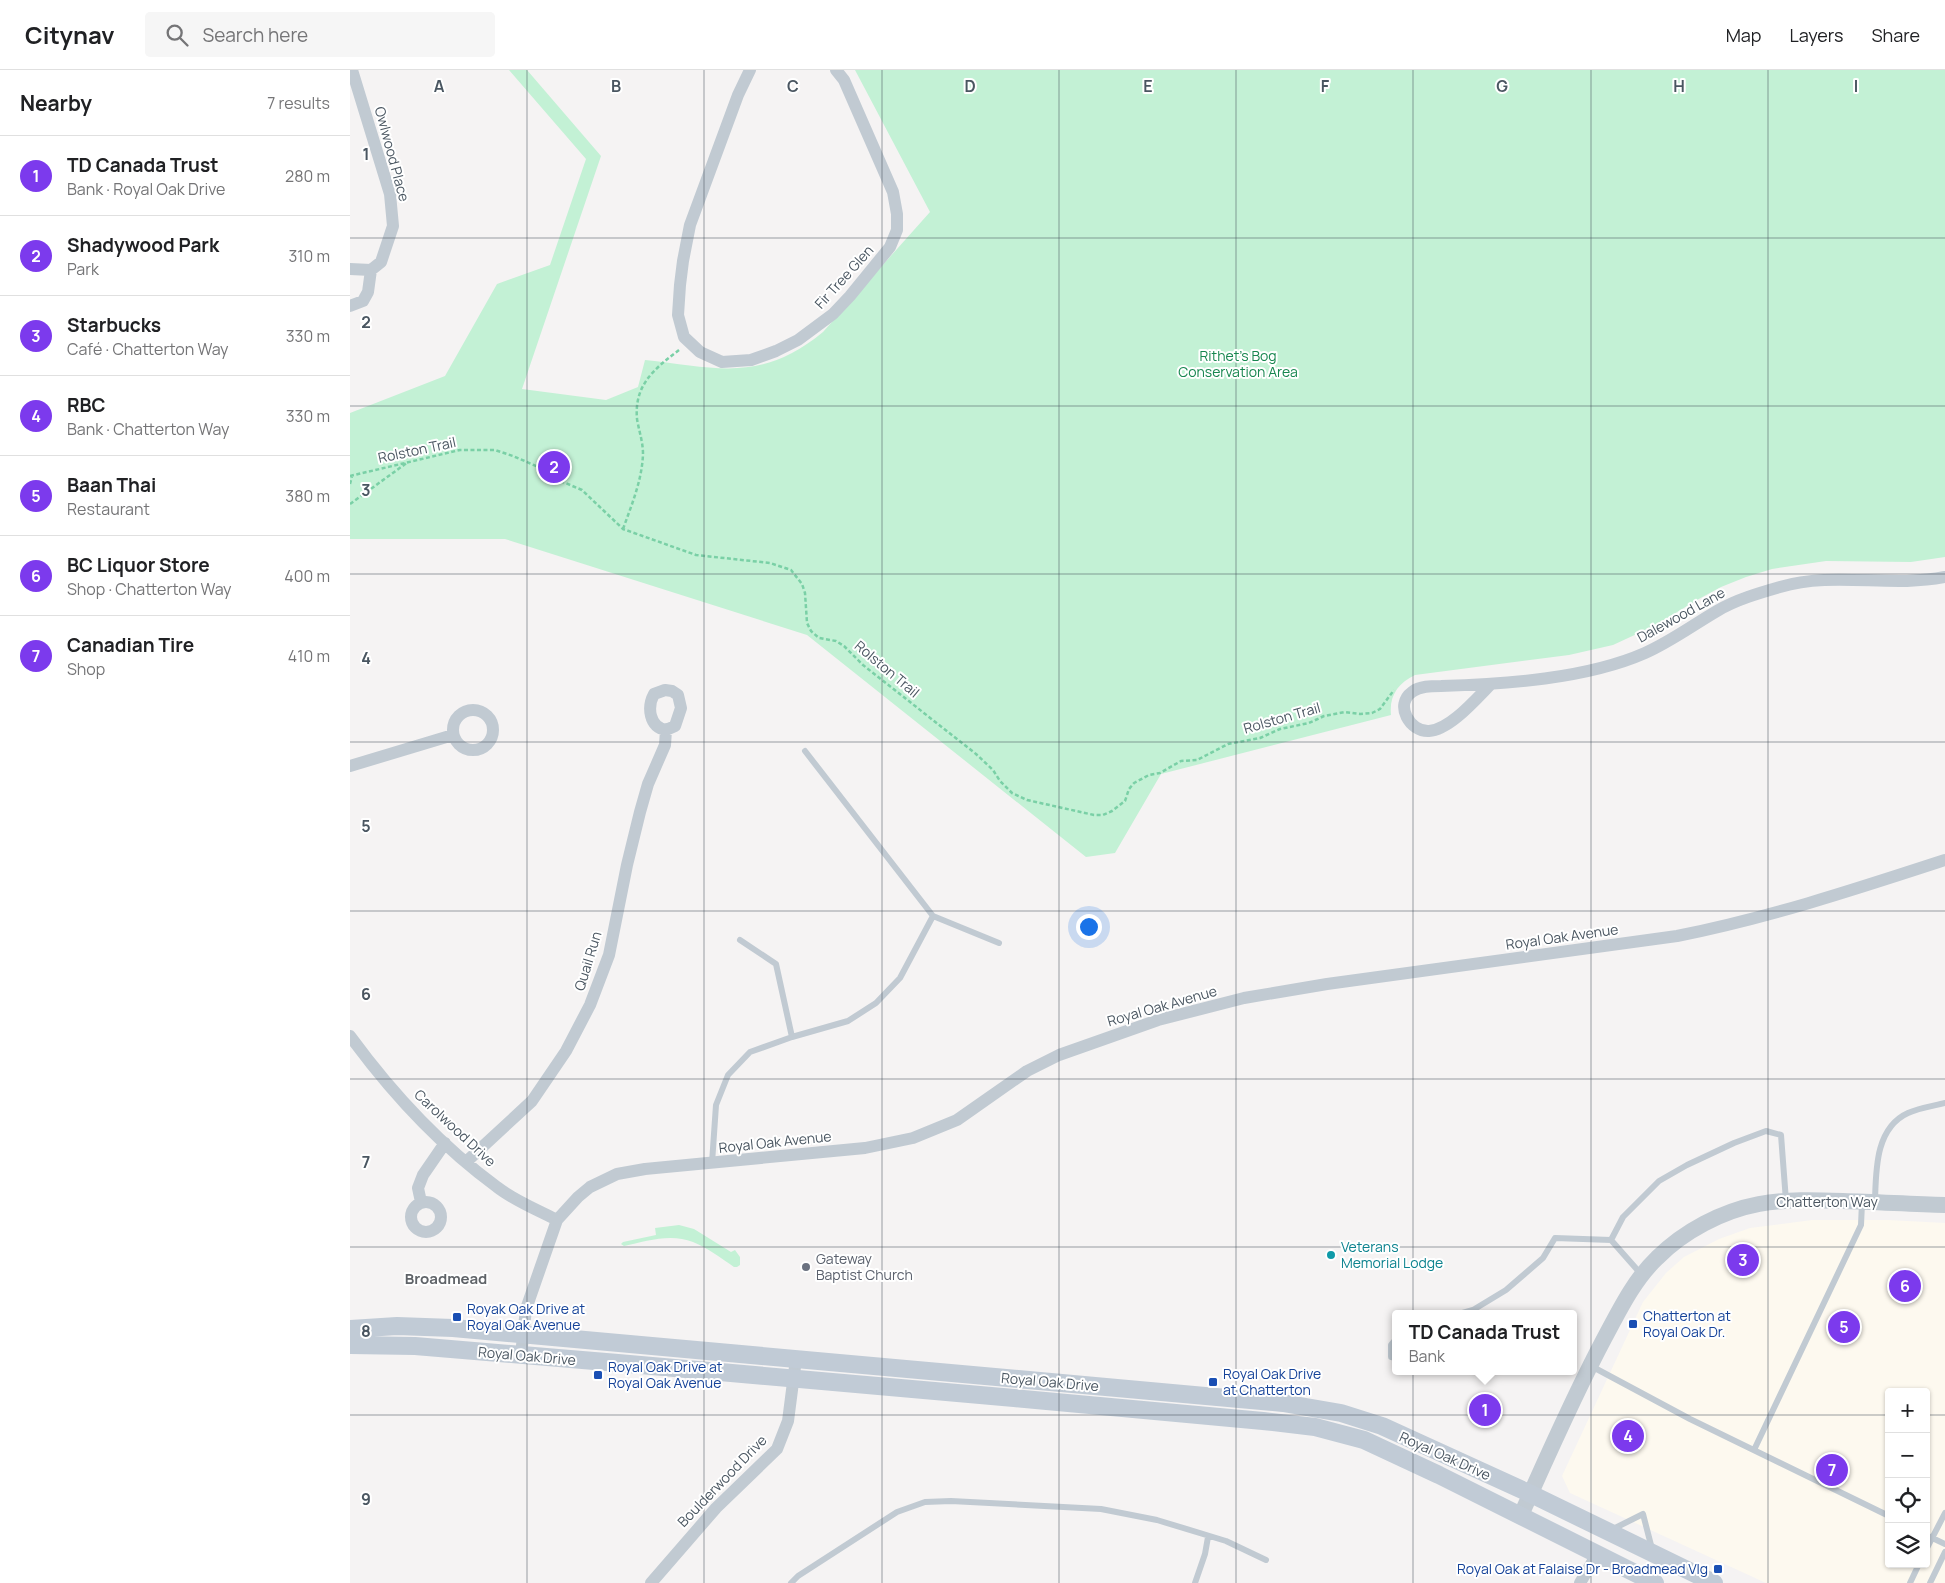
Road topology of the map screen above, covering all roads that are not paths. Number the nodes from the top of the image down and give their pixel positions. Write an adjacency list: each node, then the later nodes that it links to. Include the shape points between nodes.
1 (352, 70): 5 (street, Owlwood Place, via 390,194 393,226 381,262)
2 (750, 70): 3 (street, Fir Tree Glen, via 690,225 683,261 678,315 684,337 700,352 722,362 751,360 776,351 798,340 833,314 890,247 898,230 893,192 844,80)
3 (836, 70)
4 (350, 269): 5 (street)
5 (371, 270): 6 (street, Owlwood Place, via 368,292 363,301)
6 (350, 306)
7 (1945, 577): 8 (street, Dalewood Lane, via 1894,582 1811,580 1781,587 1718,610 1646,652 1613,666)
8 (1491, 684): 8 (street, Dalewood Lane, via 1426,686 1412,692 1405,700 1407,720 1416,728 1428,731 1441,729)
9 (666, 730): 21 (street, Quail Run, via 665,745 648,784 626,865 609,954 590,1005 566,1051 532,1101)
10 (453, 735): 12 (street)
11 (805, 751): 14 (lane)
12 (350, 766)
13 (1945, 860): 22 (street, Royal Oak Avenue, via 1793,909 1677,936 1319,985 1209,1006 1158,1020 1059,1055 1027,1071 958,1120 913,1138 865,1148)
14 (933, 916): 16 (lane); 18 (lane, via 900,978 876,1003 848,1020)
15 (740, 940): 18 (lane, via 776,964)
16 (999, 943)
17 (350, 1036): 20 (street, Carolwood Drive, via 380,1076)
18 (792, 1037): 22 (lane, via 750,1052 728,1075 716,1105)
19 (1945, 1102): 25 (lane, via 1908,1113 1891,1125 1880,1149)
20 (445, 1143): 21 (street, Carolwood Drive); 24 (street, via 423,1175 418,1188)
21 (466, 1162): 27 (street, Carolwood Drive, via 498,1188)
22 (712, 1163): 27 (street, Royal Oak Avenue, via 617,1174 590,1187)
23 (1786, 1201): 25 (street, Chatterton Way); 28 (lane, via 1781,1135 1766,1130 1726,1146 1659,1181 1624,1217); 29 (street, Chatterton Way, via 1733,1211 1699,1226 1675,1242)
24 (421, 1202)
25 (1869, 1202): 26 (street, Chatterton Way); 40 (lane)
26 (1945, 1205)
27 (558, 1220): 32 (street, Royal Oak Avenue, via 526,1309)
28 (1611, 1240): 29 (lane); 30 (lane, via 1555,1238 1543,1258 1506,1290)
29 (1642, 1275): 38 (street, Chatterton Way)
30 (1474, 1310)
31 (350, 1329): 32 (main road, Royal Oak Drive, via 406,1326)
32 (523, 1334): 35 (street, Royal Oak Avenue); 37 (main road, Royal Oak Drive)
33 (1392, 1344): 36 (lane)
34 (350, 1345): 35 (main road, Royal Oak Drive, via 415,1346)
35 (521, 1355): 39 (main road, Royal Oak Drive)
36 (1392, 1357)
37 (796, 1359): 39 (street, Boulderwood Drive); 41 (main road, Royal Oak Drive, via 1273,1402 1341,1413 1382,1426)
38 (1590, 1365): 40 (lane, via 1690,1420); 41 (street, Chatterton Way)
39 (794, 1379): 44 (main road, Royal Oak Drive, via 1315,1428 1364,1440); 55 (street, Boulderwood Drive, via 788,1421 777,1449 716,1508)
40 (1754, 1450): 43 (lane)
41 (1531, 1494): 44 (street, Chatterton Way); 45 (main road, Royal Oak Drive)
42 (1945, 1513): 46 (lane)
43 (1885, 1514)
44 (1521, 1516): 52 (main road, Royal Oak Drive)
45 (1608, 1531): 51 (main road, Royal Oak Drive); 51 (lane, via 1644,1514)
46 (1930, 1535)
47 (1930, 1536): 49 (lane)
48 (1208, 1537): 53 (lane, via 1226,1541); 56 (lane, via 1157,1520 1101,1509 925,1502 897,1512); 57 (lane)
49 (1945, 1544)
50 (1945, 1552): 62 (lane)
51 (1653, 1553): 60 (main road, Royal Oak Drive)
52 (1597, 1554): 58 (street); 59 (main road, Royal Oak Drive)
53 (1266, 1560)
54 (1917, 1568): 61 (lane)
55 (651, 1583)
56 (791, 1583)
57 (1195, 1583)
58 (1580, 1583)
59 (1655, 1583)
60 (1714, 1583)
61 (1910, 1583)
62 (1930, 1583)

